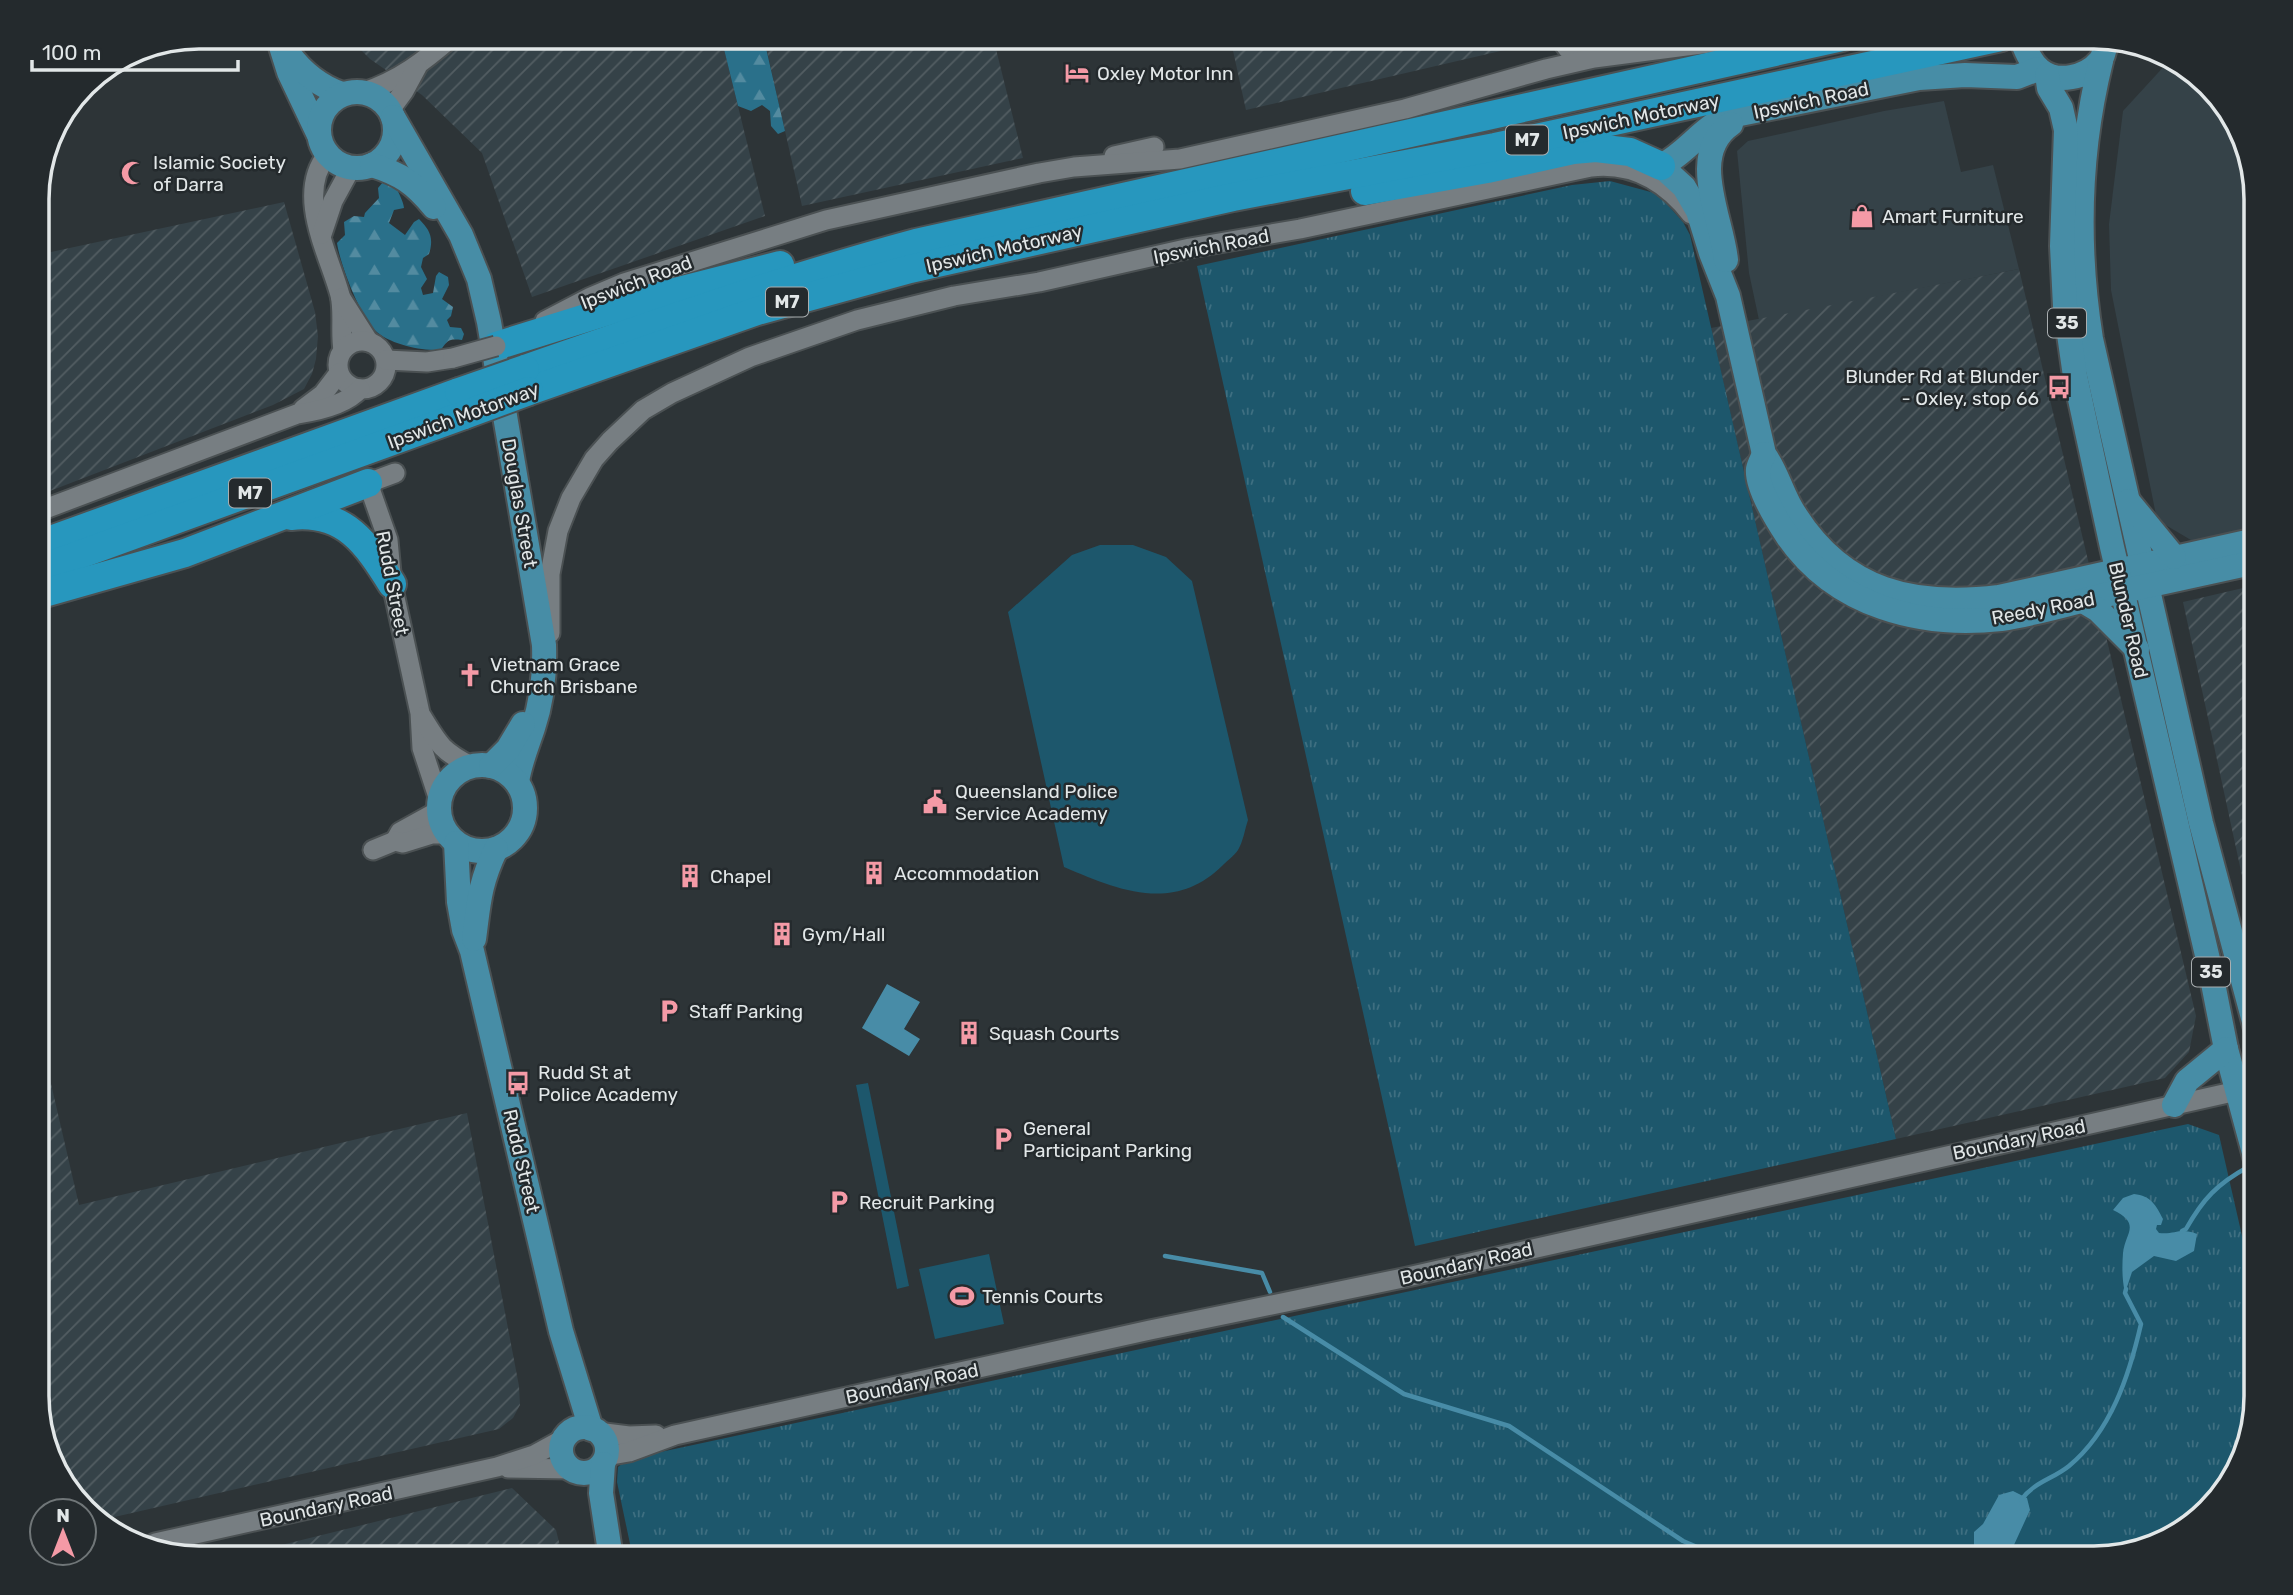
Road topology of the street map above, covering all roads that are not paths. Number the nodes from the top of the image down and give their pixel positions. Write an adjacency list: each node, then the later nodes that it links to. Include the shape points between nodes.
1 (282, 49): 18 (main road)
2 (286, 49): 14 (main road, via 301,70 322,86)
3 (438, 49): 12 (street)
4 (1570, 49): 11 (street)
5 (1659, 49): 11 (street, Ipswich Road)
6 (1704, 49): 17 (highway, via 1485,103)
7 (1788, 49): 17 (highway, Ipswich Motorway / M7)
8 (1967, 49): 24 (highway, Ipswich Motorway / M7)
9 (2023, 49): 13 (main road, 35)
10 (2107, 51): 13 (main road, Ipswich Road, via 2078,76); 40 (main road, Blunder Road / 35, via 2091,98 2082,171 2082,270 2093,350)
11 (1609, 55): 22 (street, Ipswich Road, via 1405,109 1189,158)
12 (417, 67): 14 (street, via 384,85); 16 (street)
13 (2043, 72): 15 (main road, Ipswich Road, via 1919,78); 48 (main road, Blunder Road / 35, via 2066,130 2062,246 2069,342)
14 (353, 93): 16 (main road, via 374,95); 18 (main road, via 323,110)
15 (1758, 112): 21 (main road, Ipswich Road, via 1722,120); 26 (main road, via 1723,130 1708,158 1725,247)
16 (392, 113): 20 (main road, via 396,127 392,146 380,161); 33 (main road, Douglas Street, via 461,235 479,279 489,322)
17 (1471, 120): 25 (highway, Ipswich Motorway / M7)
18 (323, 144): 20 (main road, via 338,164); 23 (street, via 314,205)
19 (1154, 146): 22 (street)
20 (362, 167): 23 (street, via 333,201); 55 (main road, Douglas Street, via 404,177 436,209 470,280 479,322 536,660 525,719 508,749)
21 (1653, 170): 24 (highway, via 1623,150 1580,149 1090,240); 26 (main road, Reedy Road, via 1679,182 1691,196); 52 (street, Ipswich Road, via 1604,166 1559,173 954,296 857,320 750,357 643,410 594,459 558,531 550,574 550,632)
22 (1039, 173): 28 (street, Ipswich Road, via 840,216 653,273 591,297)
23 (321, 237): 27 (street)
24 (1052, 237): 33 (highway, Ipswich Motorway / M7, via 757,311)
25 (862, 258): 28 (highway, via 817,256 671,292); 33 (highway, Ipswich Motorway / M7, via 729,299)
26 (1728, 296): 37 (main road, Reedy Road)
27 (341, 298): 29 (street); 30 (street)
28 (511, 340): 31 (street, Ipswich Road, bridge, via 453,358)
29 (369, 342): 30 (street, via 355,342); 31 (street, via 380,348)
30 (343, 349): 32 (street)
31 (386, 360): 34 (street, via 380,381)
32 (339, 373): 34 (street, via 347,384); 36 (street)
33 (519, 387): 35 (highway, Ipswich Motorway / M7, bridge); 35 (highway, Ipswich Motorway / M7, bridge); 52 (main road, Douglas Street)
34 (360, 389): 36 (street, via 354,397)
35 (461, 404): 43 (highway, Ipswich Motorway / M7, via 330,437); 47 (highway, Ipswich Motorway / M7)
36 (297, 414): 41 (street)
37 (1763, 454): 48 (main road, Reedy Road, via 1784,498 1821,549 1852,574 1895,594 1935,601 1972,600); 51 (main road, Reedy Road, via 1758,471 1763,492 1796,548 1825,576 1871,605 1916,617 1971,621)
38 (395, 473): 39 (street)
39 (368, 483): 42 (highway); 49 (street, Rudd Street, via 387,540)
40 (2126, 499): 45 (main road); 48 (main road, Blunder Road / 35)
41 (49, 507)
42 (276, 519): 49 (highway, via 310,516 343,526 368,547); 50 (highway, via 185,552)
43 (49, 540)
44 (2244, 542): 45 (main road)
45 (2174, 557): 48 (main road)
46 (2244, 564): 48 (main road)
47 (49, 565)
48 (2132, 578): 51 (main road, Reedy Road); 53 (main road, Blunder Road / 35); 61 (main road, Blunder Road / 35)
49 (392, 584): 54 (street, Rudd Street)
50 (49, 592)
51 (2083, 601): 53 (main road)
52 (544, 645): 56 (main road, Douglas Street, via 539,707)
53 (2137, 649): 62 (main road, Blunder Road / 35)
54 (420, 713): 55 (street, Rudd Street, via 447,754); 57 (street, Rudd Street, via 422,748)
55 (481, 766): 56 (main road, via 509,774); 57 (main road, via 450,778)
56 (517, 782): 58 (main road, via 526,807 524,821 518,833)
57 (444, 822): 58 (main road, via 468,850); 59 (street, via 432,834); 60 (main road, Rudd Street, via 459,871 459,902)
58 (496, 849): 60 (main road, Rudd Street, via 480,892)
59 (373, 850)
60 (472, 951): 66 (main road, Rudd Street)
61 (2244, 984)
62 (2226, 1049): 63 (main road, Blunder Road / 35); 65 (main road, via 2187,1081)
63 (2244, 1083)
64 (2244, 1090): 65 (street, Boundary Road)
65 (2174, 1105): 68 (street, Boundary Road)
66 (561, 1331): 67 (main road, Rudd Street); 69 (main road, Rudd Street, via 568,1388)
67 (594, 1430): 68 (street, Boundary Road, via 629,1436); 69 (main road, via 578,1429); 70 (main road, via 607,1445)
68 (674, 1435): 70 (street, Boundary Road)
69 (566, 1437): 71 (street, Boundary Road, via 534,1455); 72 (main road, via 562,1458)
70 (604, 1460): 72 (main road, via 594,1471); 75 (main road, via 601,1493)
71 (497, 1467): 72 (street, Boundary Road); 73 (street, Boundary Road)
72 (573, 1470): 74 (main road)
73 (163, 1541)
74 (608, 1546)
75 (609, 1546)

